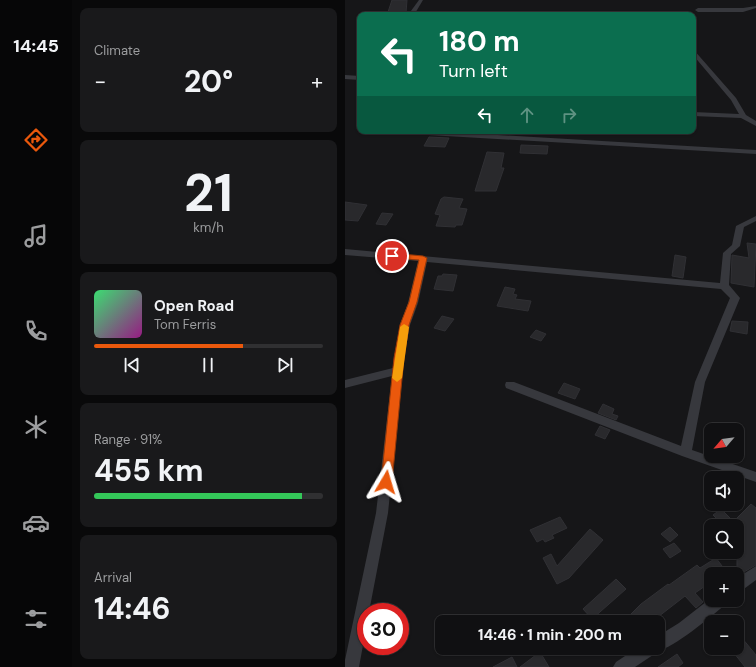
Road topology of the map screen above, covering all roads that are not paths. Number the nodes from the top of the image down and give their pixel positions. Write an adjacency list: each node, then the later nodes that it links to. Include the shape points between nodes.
1 (421, 0): 4 (street)
2 (756, 7): 3 (street, via 743,10)
3 (698, 10)
4 (413, 12)
5 (696, 55): 9 (street, via 734,99)
6 (345, 77): 7 (street)
7 (357, 78)
8 (696, 114): 9 (street)
9 (743, 116): 10 (street)
10 (756, 124)
11 (446, 134): 12 (street)
12 (756, 152)
13 (756, 218): 16 (street, via 740,226 736,246 727,253)
14 (345, 252): 15 (street)
15 (423, 258): 16 (street); 17 (street, via 405,325)
16 (724, 286): 20 (street, via 735,298 700,382)
17 (398, 370): 18 (street); 27 (street, via 382,512)
18 (345, 384)
19 (510, 385): 20 (street)
20 (687, 453): 21 (street)
21 (756, 477)
22 (756, 572): 23 (street)
23 (744, 581)
24 (711, 607): 25 (street)
25 (665, 640)
26 (640, 655): 28 (street)
27 (351, 667)
28 (621, 667)

